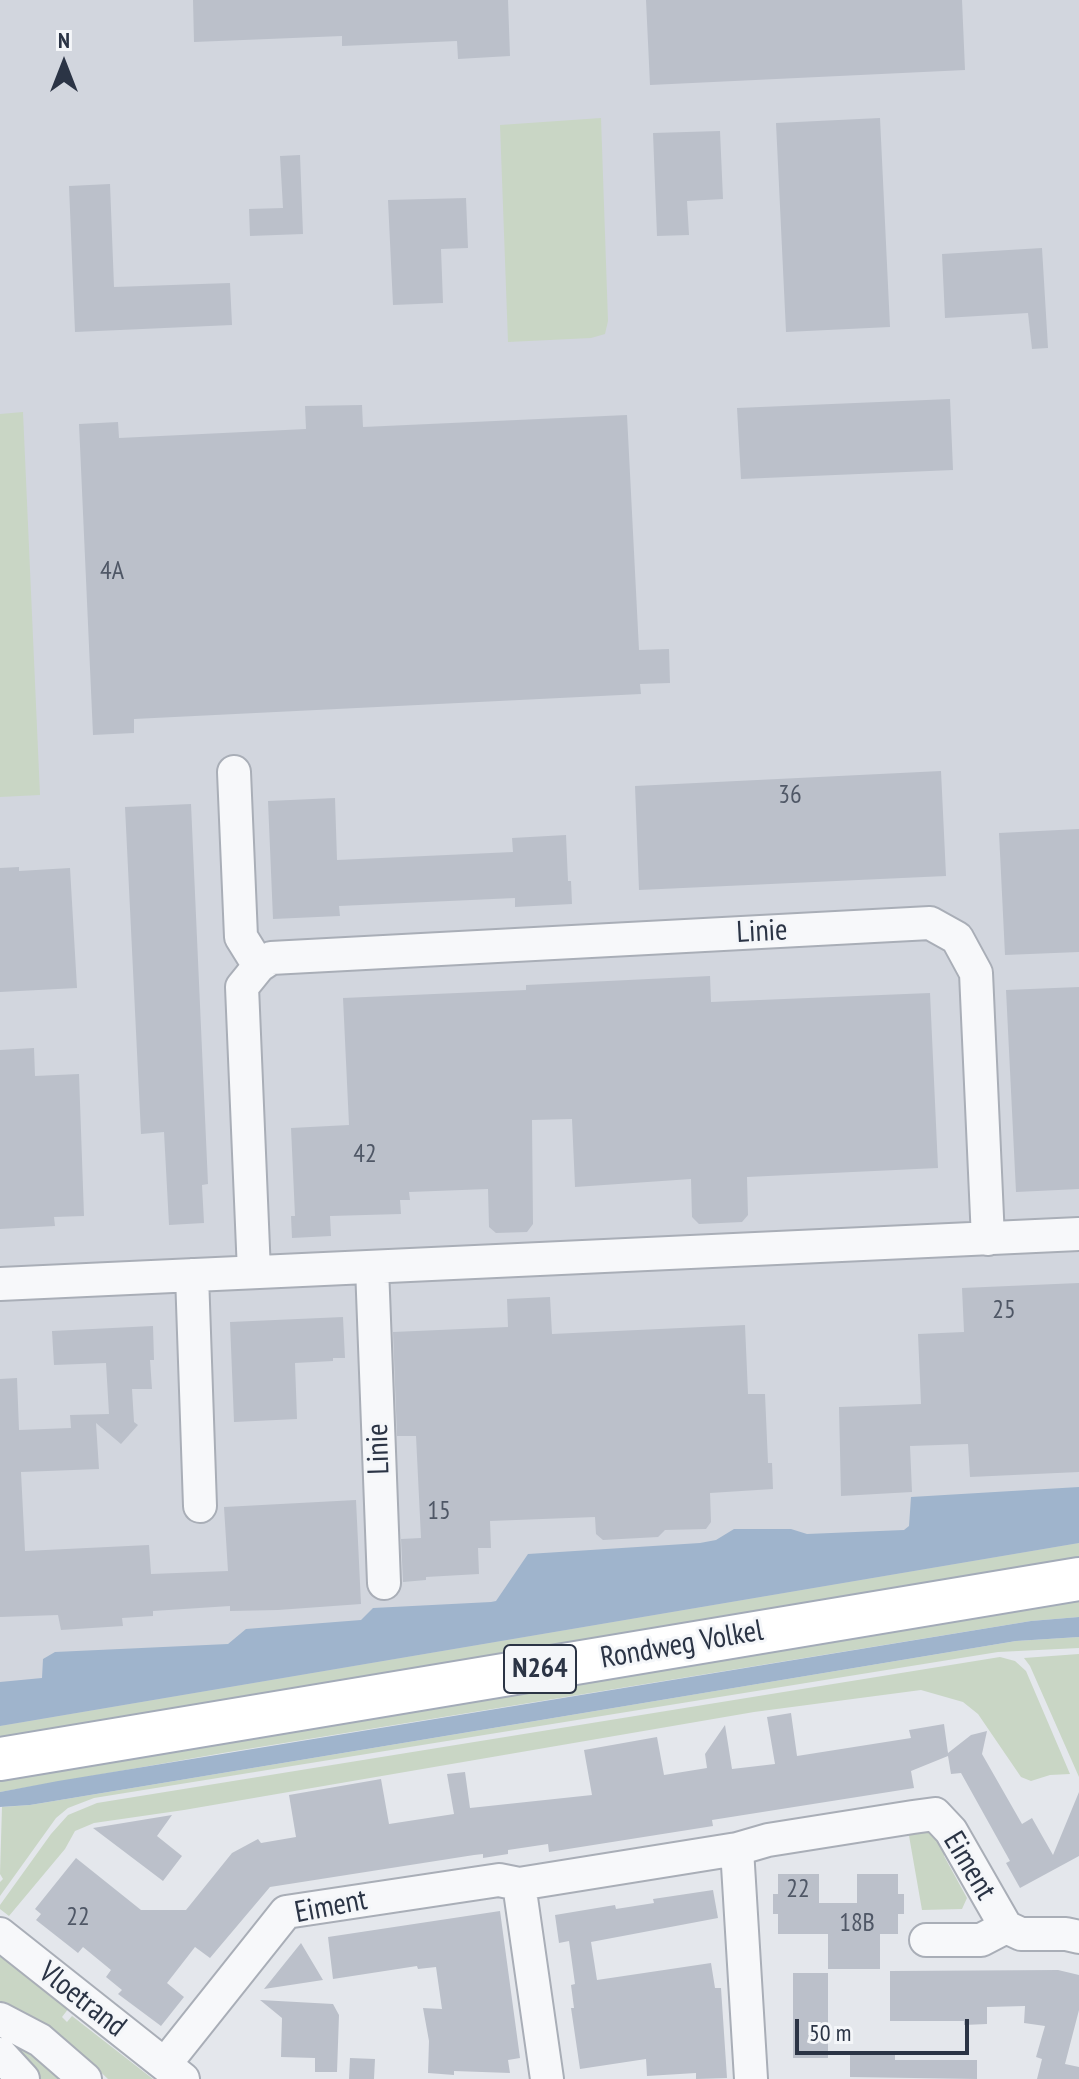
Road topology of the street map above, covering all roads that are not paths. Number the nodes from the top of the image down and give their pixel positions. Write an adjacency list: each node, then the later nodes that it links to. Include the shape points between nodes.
1 (234, 772): 2 (street, via 241,937)
2 (259, 966): 4 (street, Linie, via 271,958 930,923 957,938 976,973); 6 (street, via 242,987)
3 (1079, 1234): 4 (street)
4 (988, 1239): 5 (street)
5 (372, 1267): 6 (street); 11 (street, Linie)
6 (254, 1272): 7 (street)
7 (192, 1275): 8 (street); 9 (street)
8 (0, 1284)
9 (200, 1506)
10 (1079, 1579): 12 (main road, Rondweg Volkel / N264)
11 (384, 1583)
12 (0, 1759)
13 (737, 1849): 14 (street, Eiment); 15 (street, Eiment, via 935,1814 951,1831); 25 (street)
14 (519, 1884): 21 (street, Eiment, via 499,1880 286,1912); 24 (street)
15 (1006, 1927): 17 (street, Eiment, via 1021,1934); 18 (street, Eiment, via 981,1940)
16 (0, 1934): 21 (street, Vloetrand)
17 (1079, 1937)
18 (926, 1940)
19 (0, 2019): 23 (street, via 40,2040)
20 (0, 2054): 22 (street)
21 (174, 2072)
22 (23, 2079)
23 (85, 2079)
24 (547, 2079)
25 (751, 2079)

